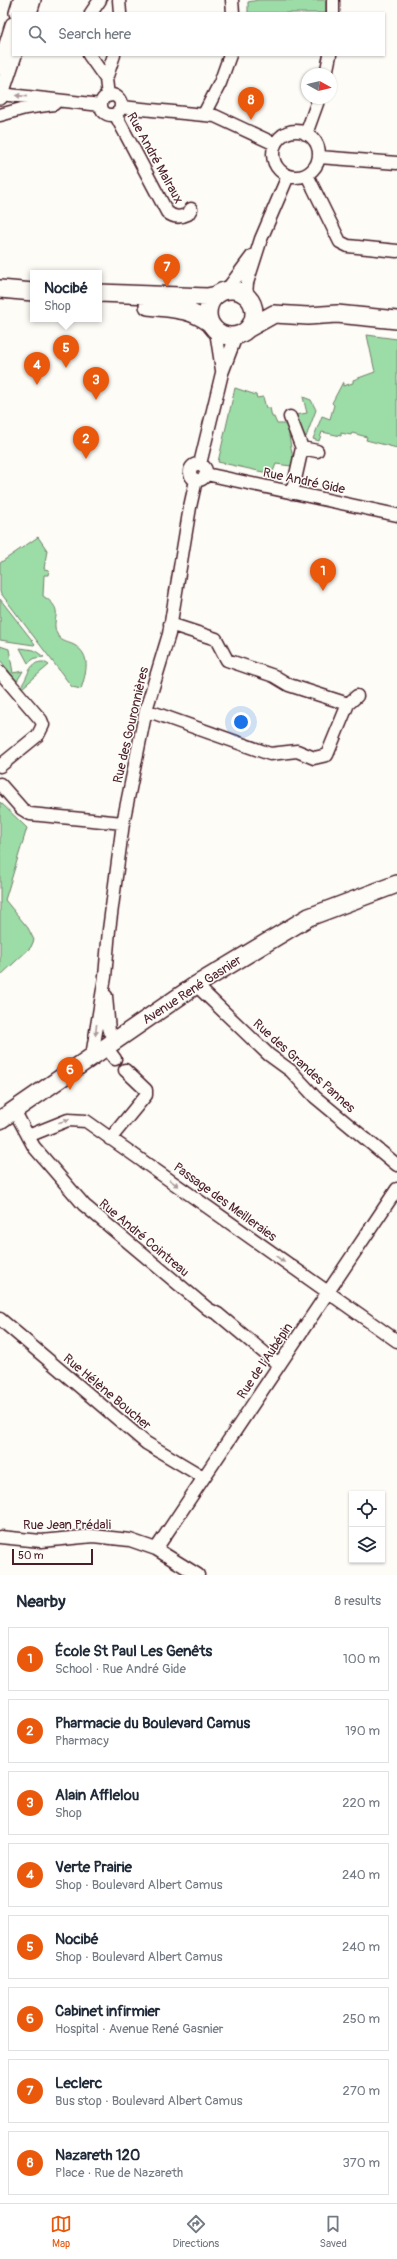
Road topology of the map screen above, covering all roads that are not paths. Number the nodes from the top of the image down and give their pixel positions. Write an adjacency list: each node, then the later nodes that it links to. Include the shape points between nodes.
1 (21, 0): 7 (street)
2 (33, 0): 8 (street)
3 (100, 0): 9 (street)
4 (119, 0): 10 (street)
5 (232, 0): 11 (street)
6 (333, 0): 12 (street)
7 (17, 12)
8 (29, 12)
9 (93, 12)
10 (120, 12)
11 (234, 12)
12 (333, 12)
13 (12, 29): 19 (street)
14 (14, 56): 22 (street)
15 (91, 56): 21 (street)
16 (114, 56): 21 (street)
17 (230, 56): 27 (street, via 220,83)
18 (330, 56): 20 (street)
19 (0, 67)
20 (327, 68)
21 (106, 79): 23 (street)
22 (0, 95): 24 (street, one-way to 22)
23 (105, 100): 24 (street); 26 (street, via 106,114); 26 (street, via 117,97)
24 (71, 101): 28 (street, via 25,108)
25 (317, 104): 29 (street)
26 (118, 111): 27 (street); 35 (street, Rue André Malraux, via 167,212 180,217 188,214)
27 (204, 114): 30 (street, via 232,123)
28 (0, 115)
29 (306, 134): 30 (street, via 298,131 289,132); 31 (street, via 316,143)
30 (275, 144): 34 (street, via 274,163 280,172)
31 (319, 157): 32 (street); 33 (street, via 316,166)
32 (397, 163)
33 (307, 175): 34 (street, via 298,178); 37 (street, via 340,242 348,246)
34 (288, 176): 36 (street)
35 (191, 209)
36 (261, 239): 41 (street, via 246,266); 42 (street, via 247,283)
37 (397, 251)
38 (0, 289): 39 (main road)
39 (30, 292)
40 (102, 293): 41 (main road, via 200,297)
41 (221, 293): 42 (main road, via 236,291); 46 (main road, via 209,306)
42 (248, 298): 44 (main road, via 311,307); 47 (main road, via 254,314)
43 (102, 302): 46 (main road, via 183,309 192,312)
44 (337, 314): 45 (main road); 47 (main road, via 274,314)
45 (397, 320)
46 (213, 327): 47 (main road, via 224,335); 48 (street, Rue des Gouronnières)
47 (243, 332): 48 (street, Rue des Gouronnières)
48 (222, 373): 52 (street, Rue des Gouronnières)
49 (290, 417): 50 (street)
50 (302, 448): 51 (street); 53 (street)
51 (317, 451)
52 (201, 473): 53 (street, Rue André Gide); 55 (street, Rue des Gouronnières, via 190,507)
53 (292, 493): 54 (street, Rue André Gide)
54 (397, 515)
55 (170, 624): 57 (street, Rue des Gouronnières); 57 (street, via 216,639 227,660 274,676 289,685 353,700 327,755 320,758 296,751 270,754)
56 (0, 672): 58 (street, via 43,725 41,732)
57 (146, 710): 60 (street, Rue des Gouronnières)
58 (0, 766)
59 (0, 784): 60 (street, via 22,809 30,814)
60 (123, 823): 62 (street, Rue des Gouronnières)
61 (397, 884): 63 (main road, Avenue René Gasnier, via 309,917)
62 (105, 977): 64 (street, Rue des Gouronnières, one-way to 64); 64 (street, Rue des Gouronnières, via 109,1032)
63 (196, 985): 64 (main road, Avenue René Gasnier); 70 (street, Rue des Grandes Pannes, via 269,1055 291,1071 315,1097)
64 (107, 1050): 66 (main road, Avenue René Gasnier)
65 (125, 1070): 69 (street, via 146,1090 146,1095)
66 (14, 1110): 67 (main road, Avenue René Gasnier); 68 (street, Rue André Cointreau)
67 (0, 1120)
68 (28, 1136): 69 (street, Passage des Meilleraies, one-way to 69, via 74,1119 86,1121); 75 (street, Rue André Cointreau, via 34,1147 98,1218)
69 (110, 1139): 72 (street, Passage des Meilleraies, one-way to 72)
70 (397, 1164)
71 (397, 1189): 72 (street, Rue de l'Aubépin)
72 (327, 1292): 74 (street, Passage des Meilleraies); 75 (street, Rue de l'Aubépin)
73 (0, 1319): 76 (street, Rue Hélène Boucher, via 146,1443)
74 (397, 1341)
75 (279, 1365): 76 (street, Rue de l'Aubépin)
76 (203, 1477): 78 (street, Rue de l'Aubépin)
77 (0, 1537): 78 (street, Rue Jean Prédali, via 41,1541 93,1536 130,1540)
78 (156, 1549): 79 (street, Rue Jean Prédali)
79 (198, 1575)

